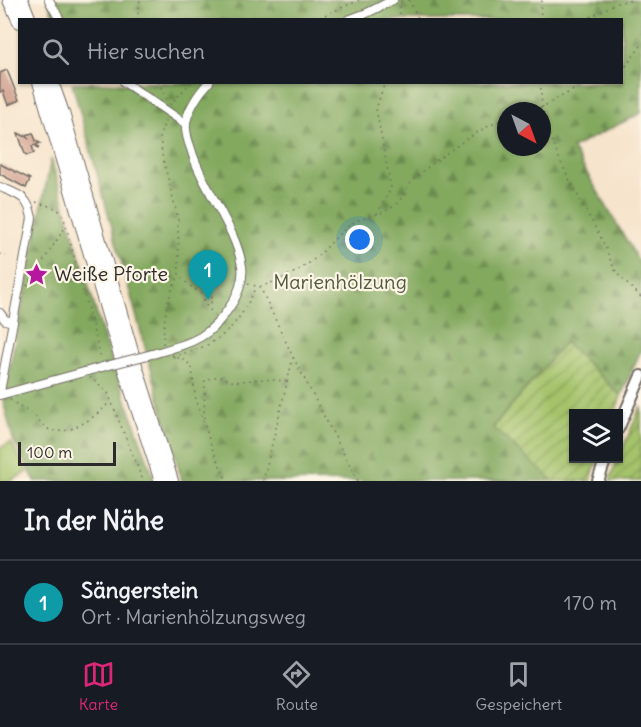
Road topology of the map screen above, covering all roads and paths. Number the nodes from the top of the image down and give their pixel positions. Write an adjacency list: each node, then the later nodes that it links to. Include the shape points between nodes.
1 (10, 0): 11 (highway)
2 (21, 0): 12 (highway)
3 (49, 0): 13 (street)
4 (140, 0): 14 (path)
5 (359, 0): 15 (path)
6 (393, 0): 16 (street)
7 (401, 0): 17 (path)
8 (409, 0): 18 (path)
9 (543, 0): 19 (path)
10 (633, 0): 20 (path, via 616,3)
11 (19, 18)
12 (28, 18)
13 (59, 18)
14 (137, 18)
15 (318, 18)
16 (353, 18)
17 (399, 18)
18 (418, 18)
19 (540, 18)
20 (589, 18)
21 (641, 46): 22 (path)
22 (623, 68)
23 (41, 84): 67 (highway)
24 (52, 84): 68 (highway)
25 (127, 84): 34 (street)
26 (159, 84): 34 (path)
27 (189, 84): 34 (path)
28 (207, 84): 36 (street, via 196,99)
29 (384, 84): 40 (path, via 376,109 391,188)
30 (541, 84): 32 (path)
31 (585, 84): 33 (path)
32 (543, 102)
33 (551, 103)
34 (168, 108): 36 (street); 44 (path, via 160,136 178,218)
35 (497, 122): 40 (path, via 454,147 412,181 396,205)
36 (186, 124): 45 (street, via 194,161 235,243 242,267)
37 (551, 135): 49 (path, via 616,272)
38 (0, 187): 39 (street)
39 (33, 204): 41 (path, via 57,208); 47 (street)
40 (377, 214): 46 (path, via 356,221 334,237 321,254 288,277)
41 (66, 226): 47 (path, via 36,274); 56 (path)
42 (0, 254): 43 (path)
43 (6, 256)
44 (179, 276): 48 (path); 54 (path, via 166,311)
45 (241, 282): 46 (path); 53 (street, via 236,298)
46 (260, 287): 55 (path)
47 (20, 291): 52 (street)
48 (204, 295): 50 (path); 50 (path, via 213,300)
49 (641, 297)
50 (206, 305): 53 (path)
51 (0, 313): 52 (street)
52 (13, 322): 60 (street)
53 (220, 322): 54 (street, via 195,341)
54 (166, 350): 56 (street, bridge); 64 (path, via 192,368 195,396)
55 (293, 357): 59 (path); 71 (path)
56 (104, 367): 57 (street)
57 (85, 372): 60 (street); 62 (path)
58 (641, 376): 63 (main road)
59 (287, 381): 64 (path, via 234,382 219,376 205,380); 70 (path)
60 (0, 394)
61 (9, 399): 62 (path, via 30,411 49,430 57,431 79,426)
62 (111, 400): 66 (path)
63 (623, 417)
64 (204, 420): 69 (path)
65 (605, 463): 72 (main road)
66 (143, 481)
67 (162, 481)
68 (171, 481)
69 (227, 481)
70 (263, 481)
71 (358, 481)
72 (598, 481)

